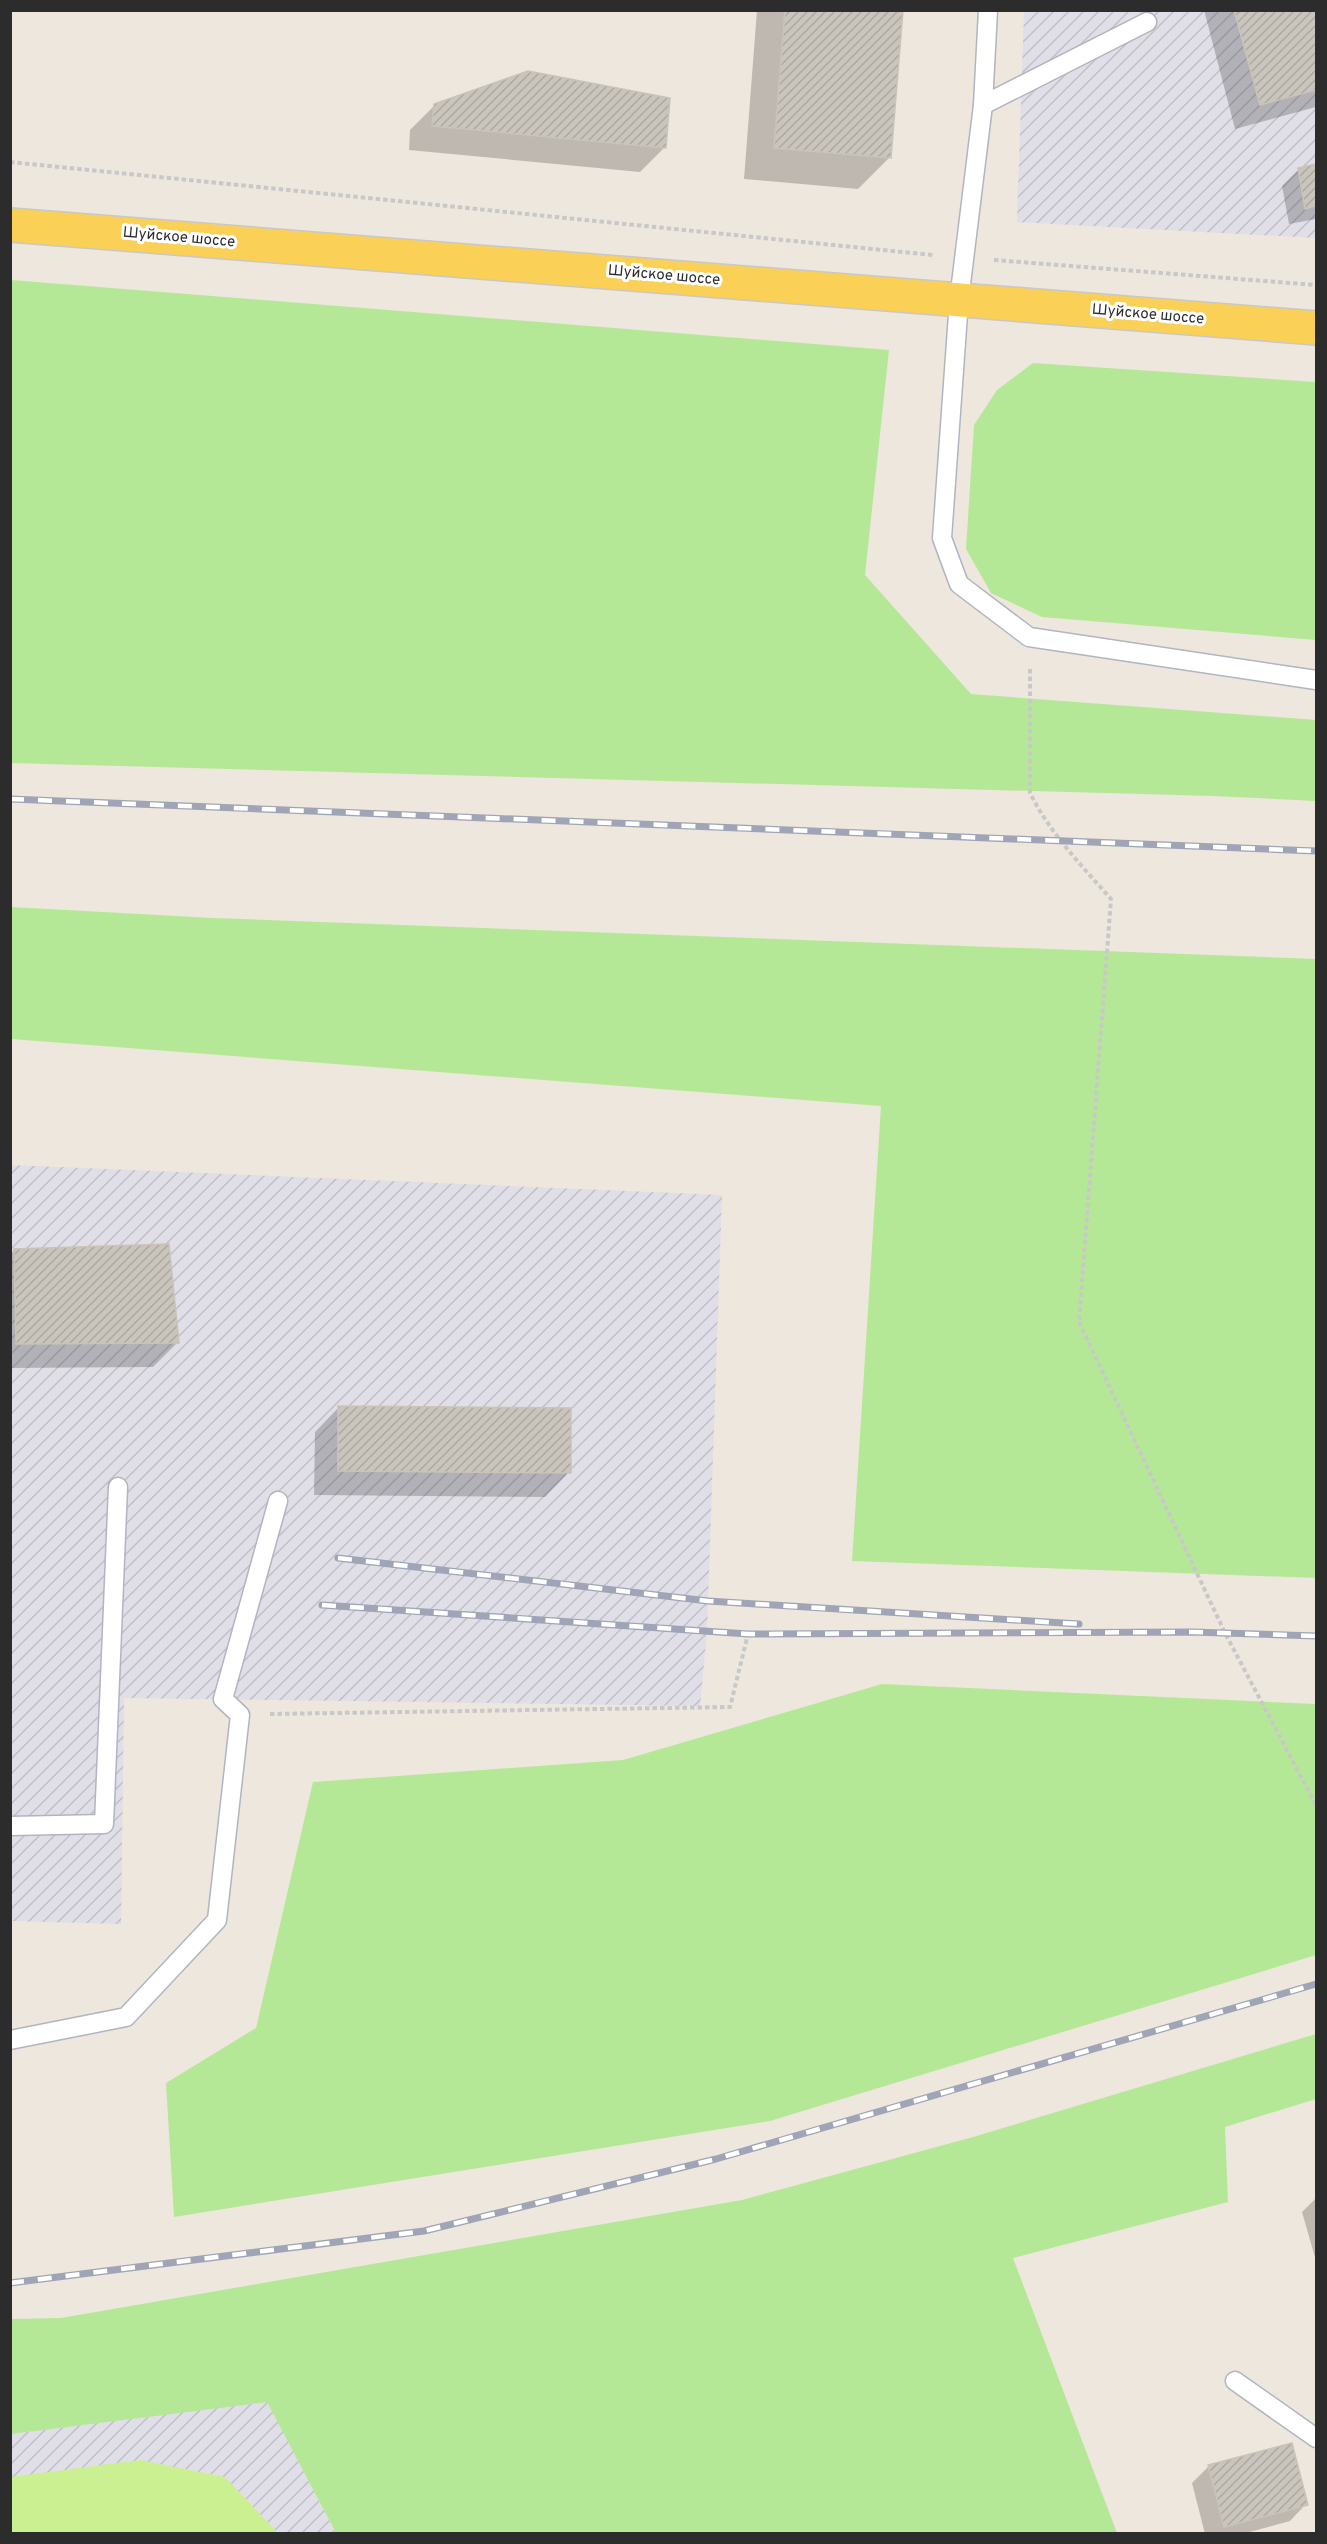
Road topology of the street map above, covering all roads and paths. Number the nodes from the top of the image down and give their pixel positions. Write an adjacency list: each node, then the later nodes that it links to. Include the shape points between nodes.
1 (988, 10): 3 (lane)
2 (1147, 22): 3 (lane)
3 (983, 105): 6 (lane)
4 (10, 162): 6 (path)
5 (10, 225): 8 (main road, Шуйское шоссе)
6 (964, 258): 7 (path); 8 (lane)
7 (1317, 285)
8 (959, 300): 9 (main road, Шуйское шоссе); 10 (lane, via 942,538 959,584)
9 (1317, 328)
10 (1029, 637): 11 (lane); 16 (path, via 1030,793 1060,841 1111,898 1079,1322 1225,1633)
11 (1317, 680)
12 (118, 1487): 17 (lane, via 104,1824)
13 (278, 1500): 15 (lane, via 223,1699)
14 (748, 1634): 15 (path, via 730,1707)
15 (240, 1715): 18 (lane, via 218,1920 126,2017)
16 (1317, 1805)
17 (10, 1826)
18 (10, 2040)
19 (1235, 2381): 20 (lane)
20 (1317, 2438)

